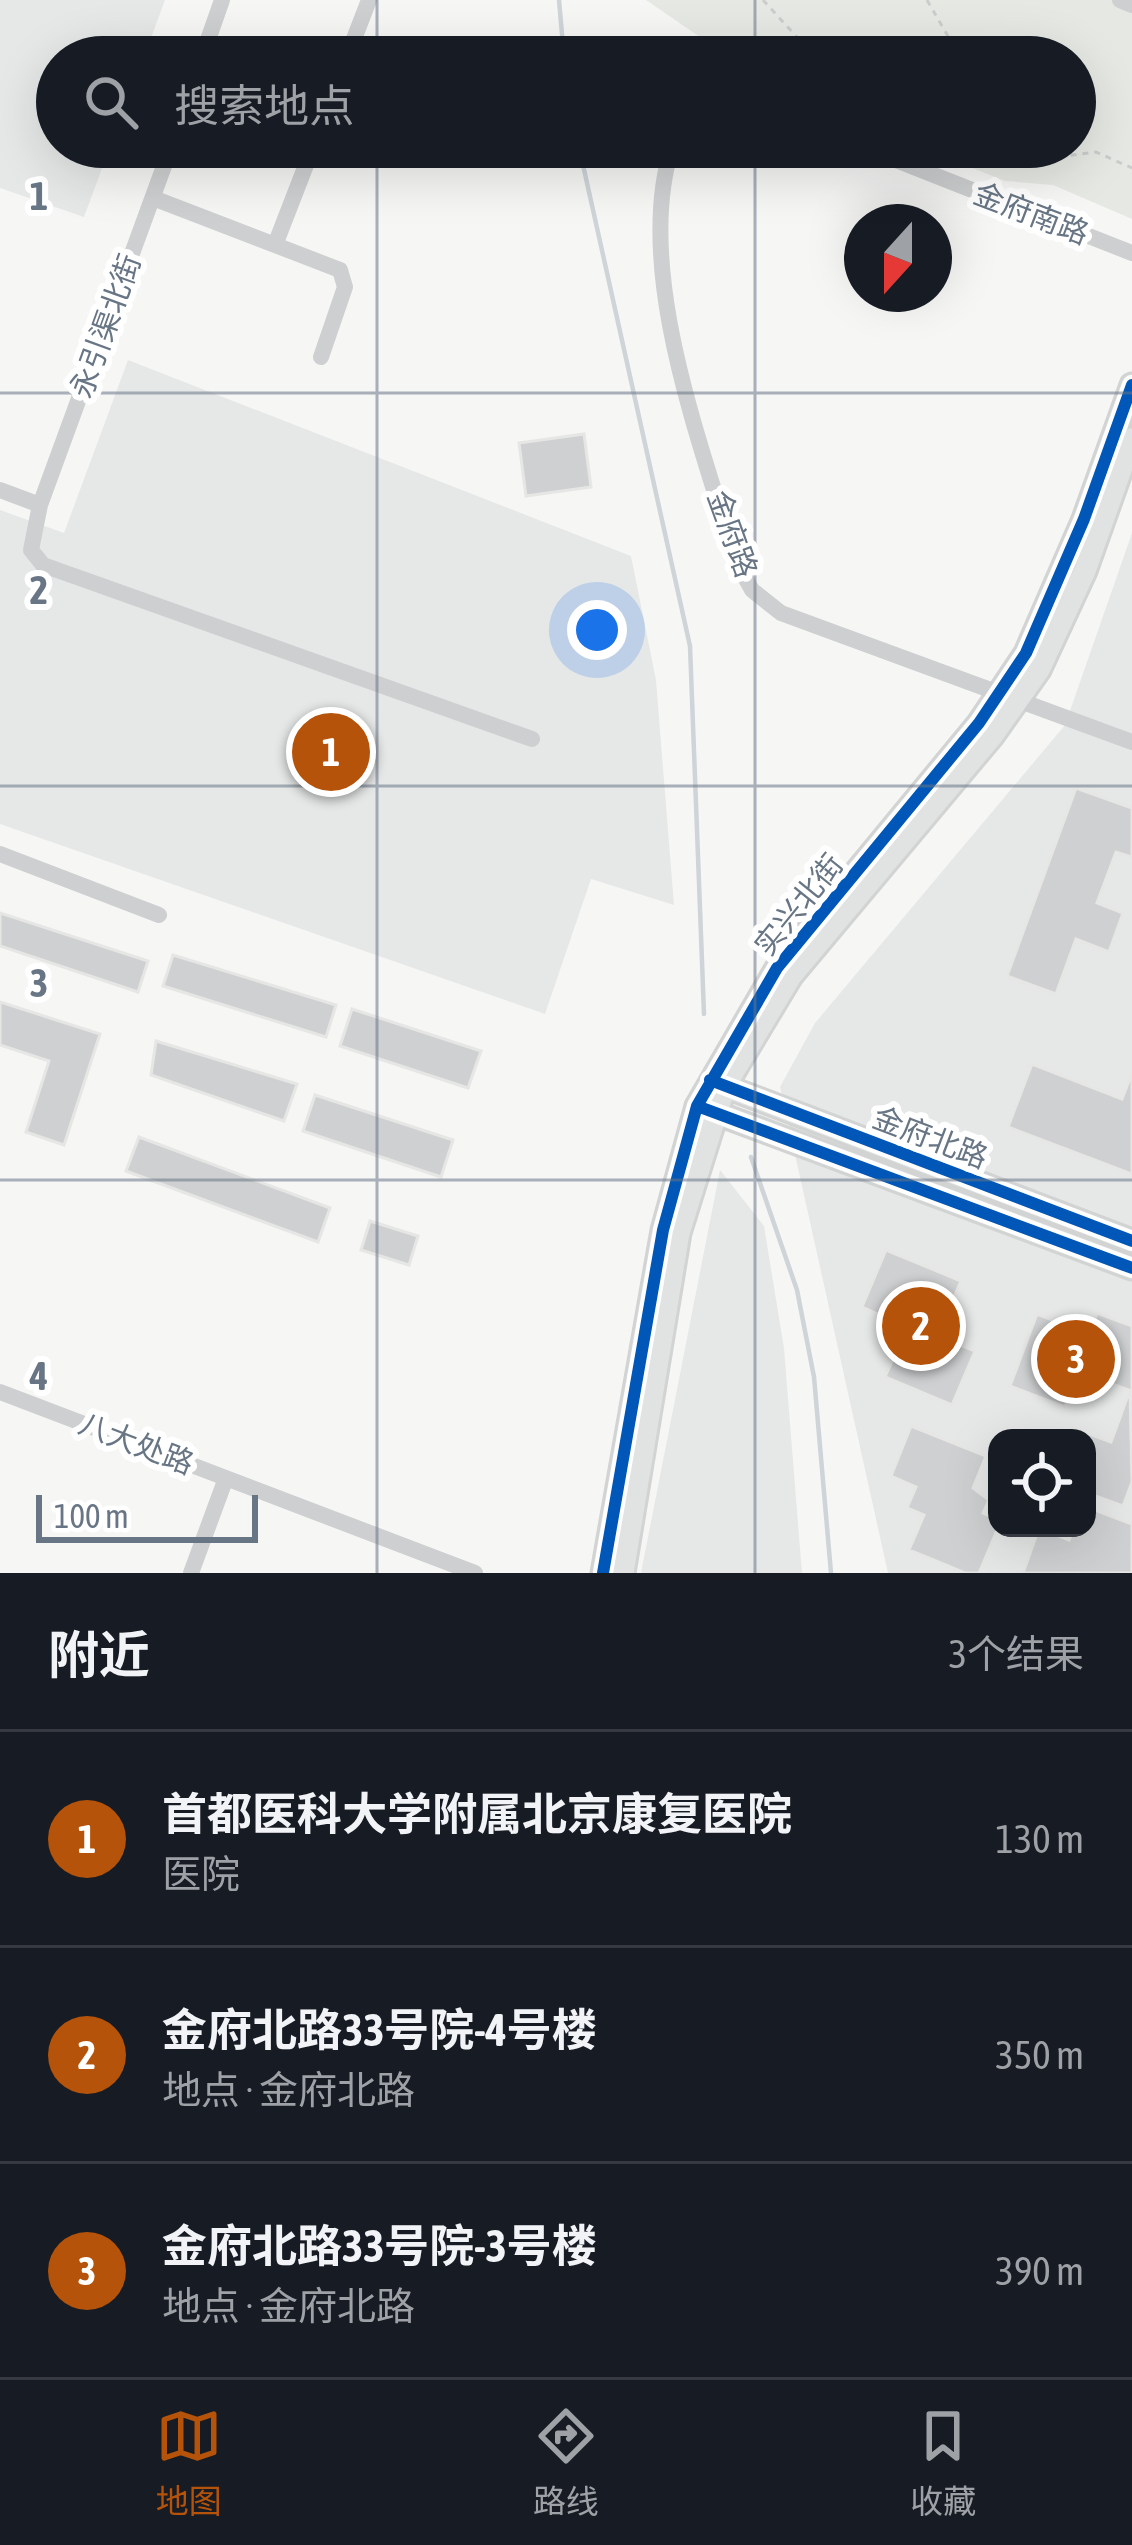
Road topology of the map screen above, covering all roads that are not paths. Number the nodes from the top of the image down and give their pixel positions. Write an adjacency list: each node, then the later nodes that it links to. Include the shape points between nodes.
1 (222, 0): 5 (street)
2 (369, 0): 6 (street)
3 (1120, 0): 4 (street)
4 (1132, 4)
5 (209, 36)
6 (355, 36)
7 (164, 168): 11 (street, 永引渠北街)
8 (305, 168): 12 (street)
9 (668, 168): 19 (street, 金府路, via 659,222 677,364 736,561 752,590 781,613)
10 (915, 168): 13 (street, 金府南路)
11 (153, 198): 12 (street); 18 (street, 永引渠北街)
12 (275, 245): 14 (street, via 329,264 344,278)
13 (1132, 253)
14 (321, 357)
15 (1132, 385): 19 (main road, 实兴北街)
16 (1132, 439): 19 (main road, 实兴北街, via 1061,629)
17 (0, 490): 18 (street)
18 (40, 506): 20 (street, via 32,550 44,566)
19 (1010, 695): 21 (street, 金府路); 24 (main road, 实兴北街, via 790,976)
20 (532, 739)
21 (1132, 742)
22 (0, 854): 23 (street)
23 (159, 915)
24 (717, 1083): 25 (main road, 实兴北街); 26 (main road, 金府北路)
25 (705, 1109): 27 (main road, 金府北路); 32 (main road, 实兴北街, via 663,1230); 33 (main road, 实兴北街)
26 (1132, 1241)
27 (1132, 1268)
28 (0, 1393): 29 (street, 八大处路)
29 (226, 1478): 30 (street); 31 (street, 八大处路)
30 (190, 1573)
31 (475, 1573)
32 (603, 1573)
33 (623, 1573)

